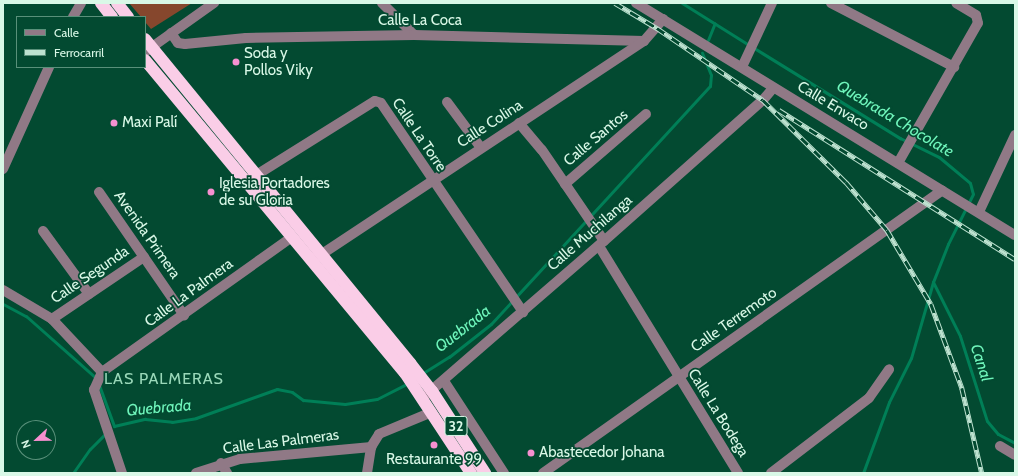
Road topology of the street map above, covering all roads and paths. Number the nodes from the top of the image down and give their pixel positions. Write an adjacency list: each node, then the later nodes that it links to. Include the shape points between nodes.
1 (81, 3): 10 (street)
2 (101, 3): 11 (highway)
3 (117, 3): 12 (highway)
4 (214, 3): 14 (street)
5 (382, 3): 15 (street)
6 (636, 3): 13 (street, Calle Envaco)
7 (772, 3): 19 (street)
8 (831, 3): 20 (street)
9 (956, 3): 20 (street, via 976,15 978,23)
10 (74, 16)
11 (111, 16)
12 (127, 16)
13 (664, 19): 16 (street); 19 (street, Calle Envaco)
14 (171, 33): 15 (street, Calle La Coca, via 178,43 185,44 246,38); 17 (street)
15 (414, 35): 16 (street, Calle La Coca)
16 (644, 41): 25 (street, Calle Colina)
17 (147, 46): 30 (highway, 32)
18 (146, 61): 30 (highway, 32)
19 (742, 67): 22 (street, Calle Envaco)
20 (954, 67): 28 (street)
21 (49, 68): 29 (street)
22 (773, 88): 28 (street, Calle Envaco); 39 (street, Calle Muchilanga, via 763,100)
23 (446, 102): 27 (street)
24 (646, 114): 32 (street, Calle Santos)
25 (519, 123): 27 (street, Calle Colina); 32 (street, Calle La Bodega, via 542,150)
26 (1015, 135): 35 (street)
27 (481, 148): 31 (street, Calle Colina)
28 (900, 160): 33 (street, Calle Envaco)
29 (3, 169)
30 (252, 178): 31 (street, Calle La Torre, via 376,101 385,108); 38 (highway, 32); 41 (highway, 32)
31 (432, 180): 41 (street, Calle Colina); 44 (street, Calle La Torre)
32 (565, 184): 39 (street, Calle La Bodega, via 595,230)
33 (942, 191): 35 (street, Calle Envaco); 49 (street, Calle Terremoto)
34 (99, 192): 40 (street, Avenida Primera)
35 (976, 211): 37 (street, Calle Envaco)
36 (43, 231): 43 (street)
37 (1015, 235)
38 (292, 237): 41 (highway, 32); 45 (street, Calle La Palmera)
39 (601, 244): 44 (street, Calle Muchilanga); 49 (street, Calle La Bodega)
40 (144, 257): 43 (street, Calle Segunda); 45 (street, Avenida Primera)
41 (317, 257): 51 (highway, 32)
42 (3, 290): 46 (street)
43 (89, 294): 46 (street, Calle Segunda)
44 (521, 309): 50 (street, Calle Muchilanga)
45 (184, 315): 48 (street, Calle La Palmera)
46 (52, 319): 48 (street)
47 (889, 369): 66 (street, via 870,398)
48 (101, 373): 57 (street, via 94,390)
49 (678, 378): 64 (street, Calle Terremoto); 65 (street, Calle La Bodega)
50 (444, 381): 51 (street, Calle Muchilanga); 63 (street)
51 (424, 390): 52 (highway, 32); 62 (highway, 32)
52 (432, 412): 54 (street, via 381,433); 61 (highway, 32)
53 (1000, 446): 55 (street)
54 (371, 447): 56 (street, Calle Las Palmeras, via 240,459); 60 (street)
55 (1015, 455)
56 (221, 464): 58 (street, Calle Las Palmeras); 59 (street)
57 (122, 473)
58 (196, 473)
59 (227, 473)
60 (367, 473)
61 (471, 473)
62 (486, 473)
63 (504, 473)
64 (543, 473)
65 (738, 473)
66 (771, 473)

